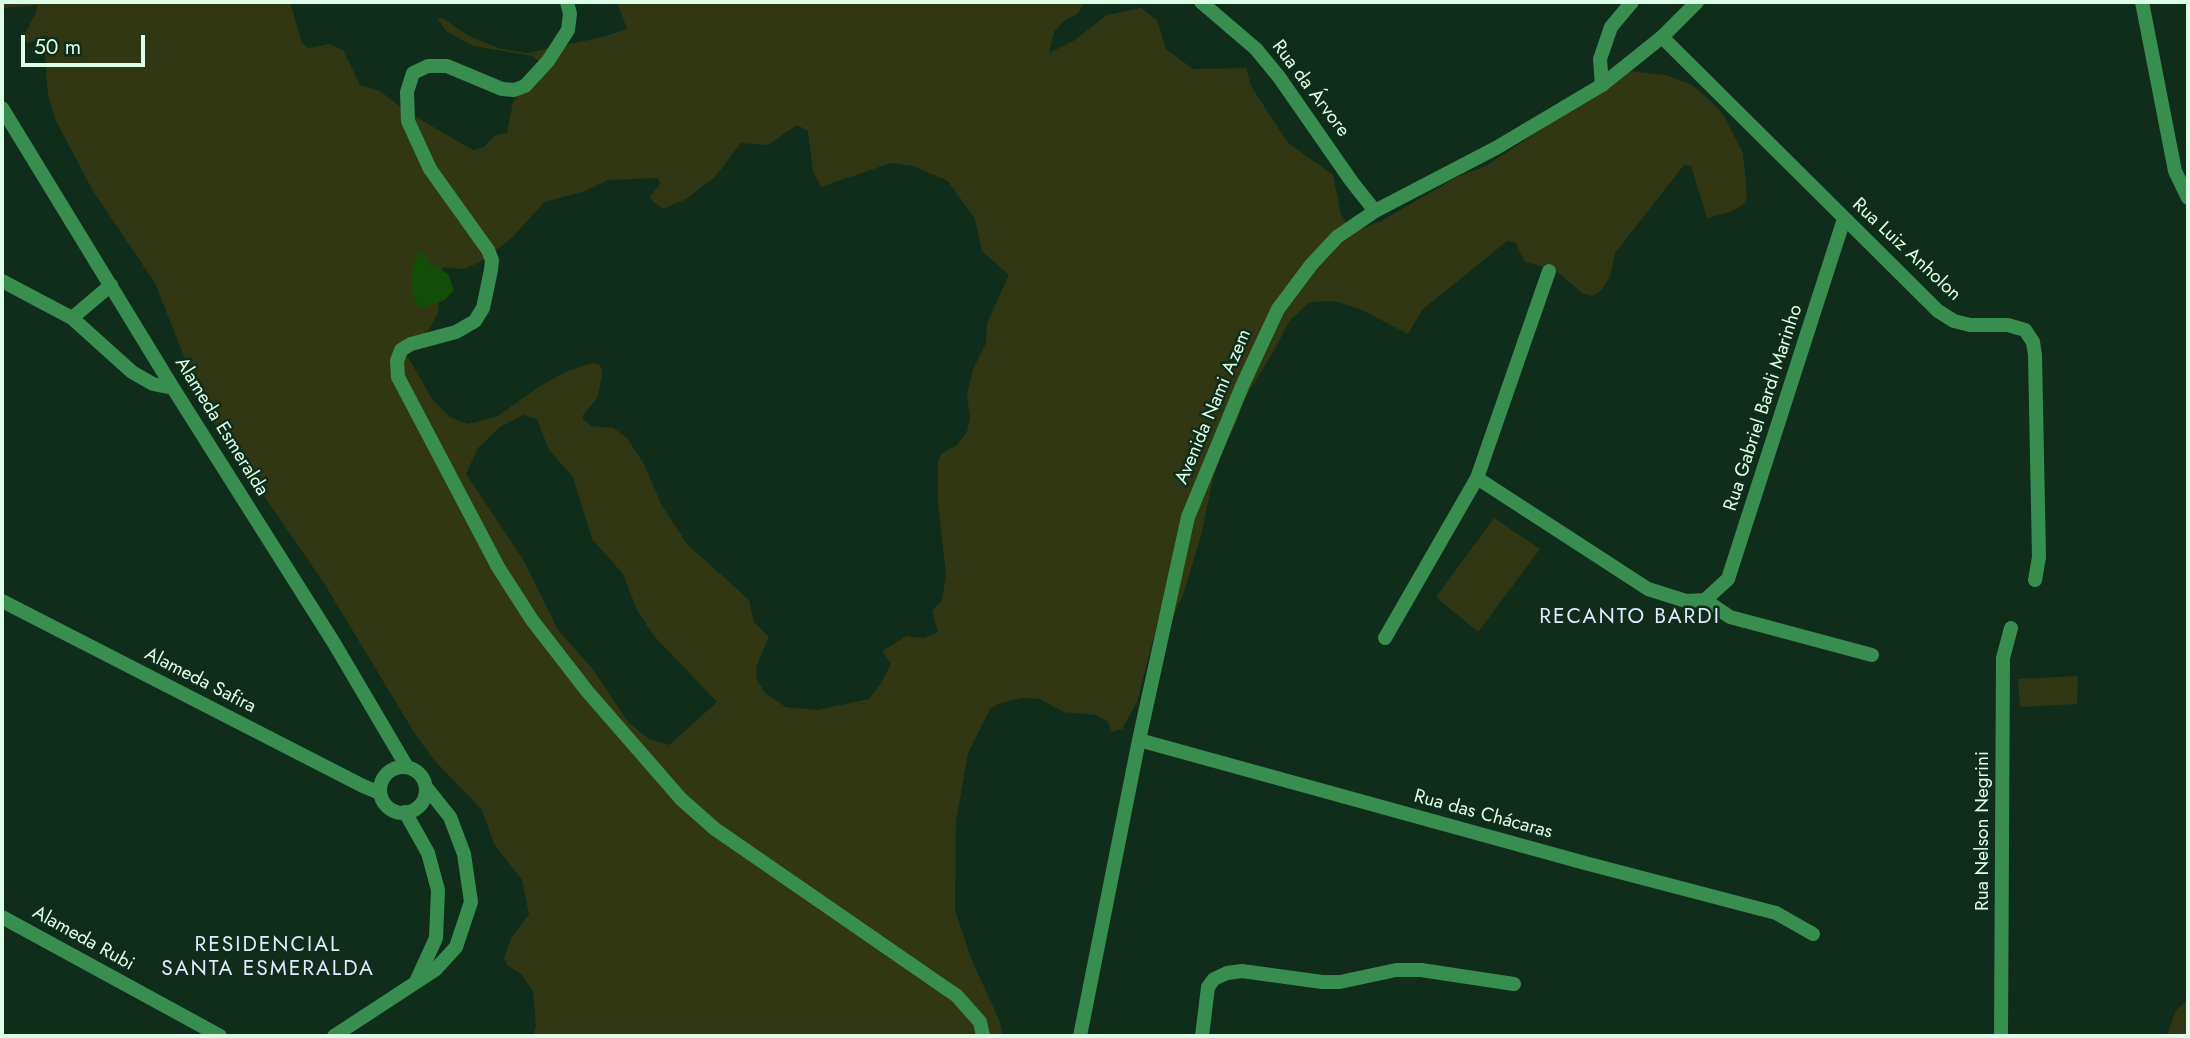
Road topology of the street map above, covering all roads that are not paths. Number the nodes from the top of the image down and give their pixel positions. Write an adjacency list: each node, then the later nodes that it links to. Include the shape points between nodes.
1 (567, 2): 35 (street, via 568,30 525,86 502,89 447,66 428,66 414,73 407,92 408,121 430,169 492,260 483,308 475,321 401,350 398,377 498,567 532,620 681,799 715,829 957,996 980,1022)
2 (1200, 2): 10 (street, Rua da Árvore, via 1256,48)
3 (1632, 2): 7 (street, via 1611,27 1600,59)
4 (1698, 2): 6 (street, Avenida Nami Azem)
5 (2142, 2): 9 (street, via 2175,171)
6 (1662, 37): 7 (street, Avenida Nami Azem); 11 (street, Rua Luiz Anholon)
7 (1602, 85): 10 (street, Avenida Nami Azem, via 1496,148)
8 (2, 108): 14 (street, Alameda Esmeralda)
9 (2188, 198)
10 (1375, 211): 24 (street, Avenida Nami Azem, via 1338,237 1311,265 1278,309 1243,384 1188,517)
11 (1844, 219): 18 (street, Rua Luiz Anholon, via 1938,311 1970,325 2025,330 2033,341 2039,557); 19 (street, Rua Gabriel Bardi Marinho, via 1728,579)
12 (1549, 271): 17 (street)
13 (2, 281): 15 (street)
14 (111, 285): 15 (street); 16 (street, Alameda Esmeralda)
15 (72, 318): 16 (street, via 132,372 153,384)
16 (173, 388): 25 (street, Alameda Esmeralda)
17 (1477, 478): 19 (street, via 1648,589 1686,601); 22 (street)
18 (2035, 580)
19 (1705, 600): 23 (street, via 1730,617)
20 (2, 601): 27 (street, Alameda Safira)
21 (2011, 628): 38 (street, Rua Nelson Negrini, via 2003,658)
22 (1385, 638)
23 (1872, 655)
24 (1139, 740): 30 (street, Rua das Chácaras, via 1776,913); 36 (street, Avenida Nami Azem)
25 (407, 767): 26 (street, Alameda Esmeralda, via 419,774); 27 (street, via 387,774)
26 (425, 787): 28 (street, via 419,806); 31 (street, Alameda Esmeralda, via 450,817 464,854 471,902 456,947)
27 (380, 793): 28 (street, via 387,806)
28 (405, 812): 31 (street, via 428,853 438,890 436,938)
29 (2, 917): 33 (street, Alameda Rubi)
30 (1813, 934)
31 (415, 983): 34 (street, Alameda Esmeralda)
32 (1514, 984): 37 (street, via 1422,970 1396,970 1340,982 1227,973 1208,987)
33 (220, 1036)
34 (334, 1036)
35 (983, 1036)
36 (1080, 1036)
37 (1202, 1036)
38 (2001, 1036)

